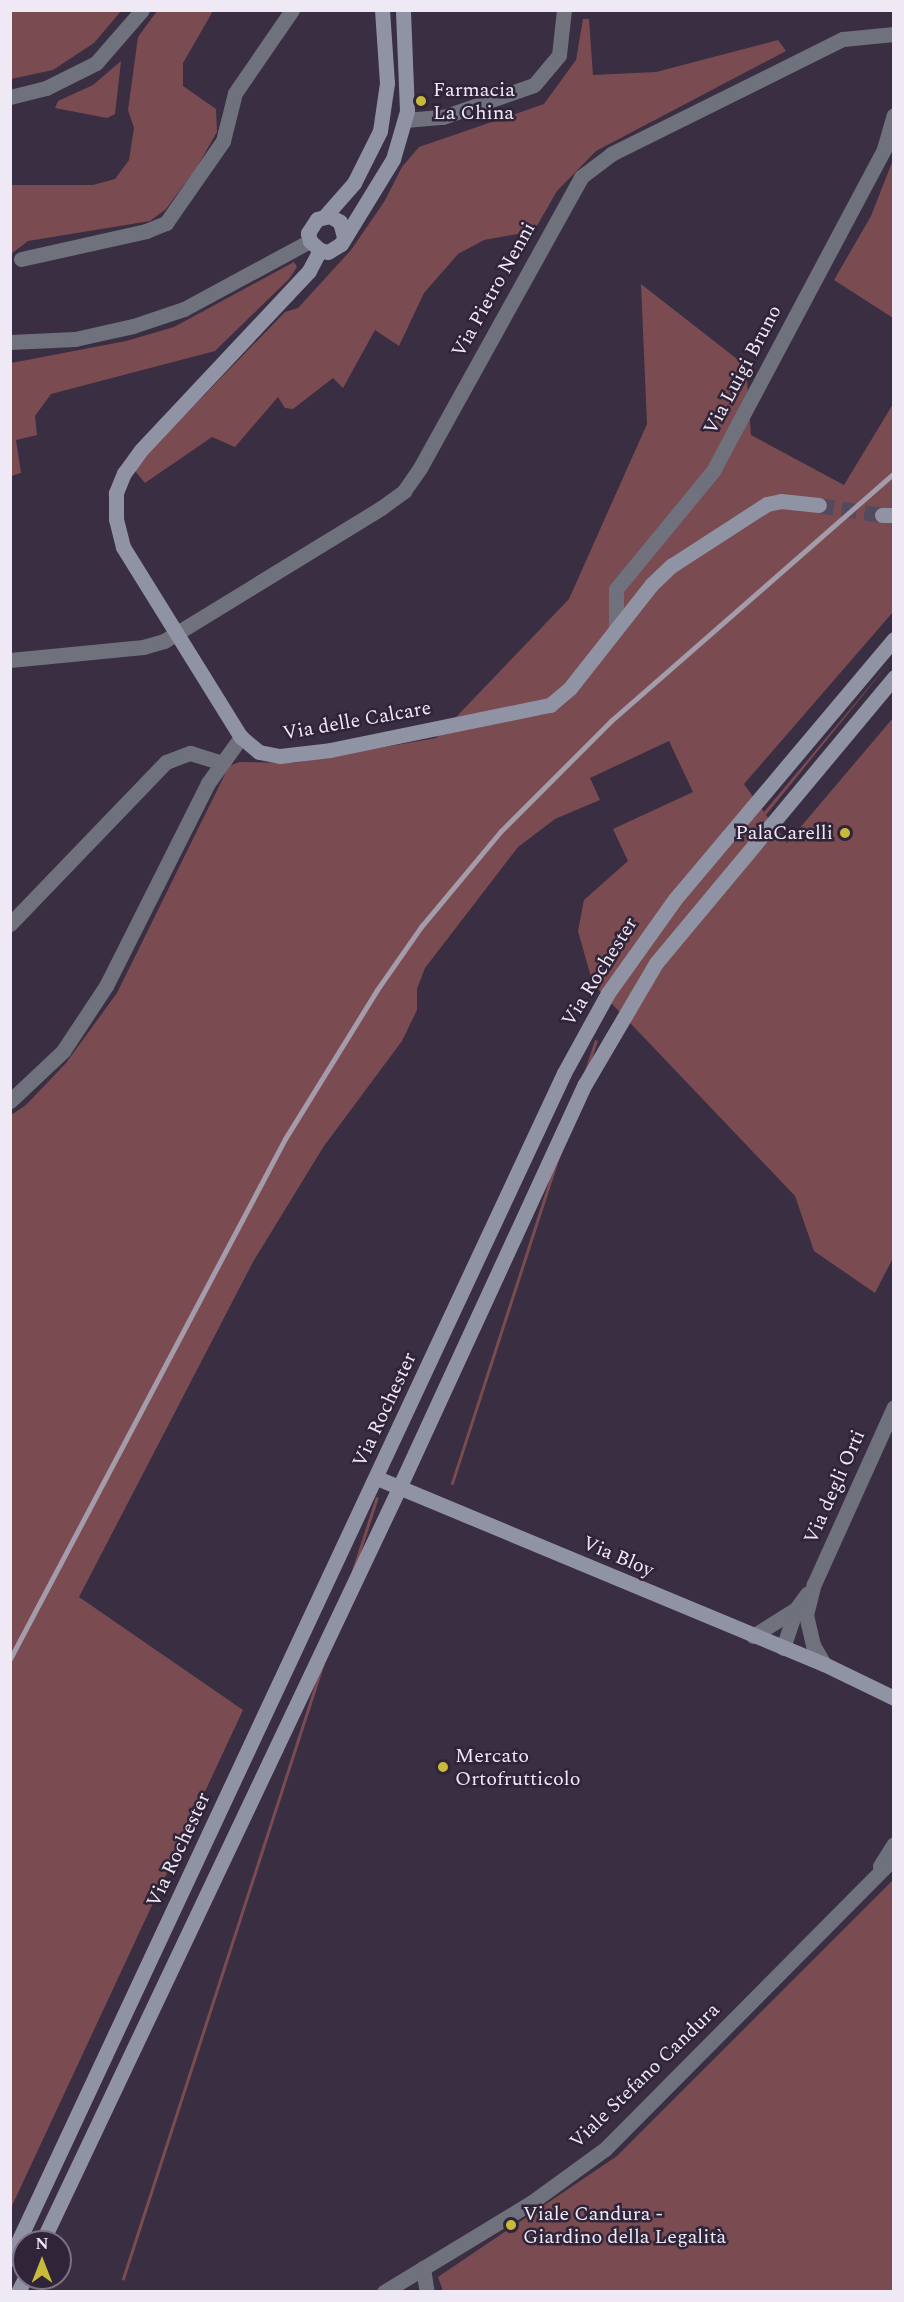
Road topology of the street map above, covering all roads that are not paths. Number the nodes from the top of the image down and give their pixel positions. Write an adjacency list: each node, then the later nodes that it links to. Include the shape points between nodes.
1 (142, 10): 7 (street, via 96,63 46,88)
2 (292, 10): 13 (street, via 235,93 223,141 166,223)
3 (382, 10): 10 (main road, via 387,83 380,131 354,183)
4 (404, 10): 9 (main road, via 408,82)
5 (564, 10): 9 (street, via 560,55 534,85 443,117)
6 (894, 34): 17 (street, Via Pietro Nenni, via 843,39 611,154 581,177 404,491)
7 (10, 97)
8 (894, 115): 16 (street, Via Luigi Bruno, via 884,149 713,471 616,589)
9 (405, 120): 11 (main road, via 393,159)
10 (325, 216): 11 (main road, via 340,222); 12 (main road, via 311,225)
11 (344, 237): 12 (main road, via 335,249)
12 (315, 246): 14 (street, via 184,309 133,326 75,339); 17 (main road, Via delle Calcare, via 301,280 141,450 124,473 116,493 116,519 123,547)
13 (21, 259)
14 (10, 342)
15 (819, 505): 16 (main road, Via delle Calcare, via 781,501 756,510 671,566)
16 (616, 629): 21 (main road, Via delle Calcare, via 561,698 536,710 280,756 259,752)
17 (176, 634): 19 (street, Via Pietro Nenni, via 143,647); 21 (main road, Via delle Calcare)
18 (894, 639): 26 (main road, Via Rochester, via 675,899 608,993 543,1115)
19 (10, 660)
20 (894, 677): 27 (main road, via 694,914 629,1006 565,1126)
21 (241, 736): 22 (street)
22 (220, 762): 23 (street, via 190,753 166,762); 24 (street, via 106,986 63,1051)
23 (10, 924)
24 (10, 1101)
25 (894, 1407): 28 (street, Via degli Orti)
26 (377, 1479): 27 (main road, Via Bloy); 39 (main road, Via Rochester)
27 (399, 1488): 29 (main road, Via Bloy); 38 (main road)
28 (801, 1612): 29 (street); 30 (street, Via degli Orti); 31 (street)
29 (753, 1636): 30 (main road, Via Bloy)
30 (783, 1648): 31 (main road, Via Bloy)
31 (824, 1664): 32 (main road, Via Bloy)
32 (844, 1673): 33 (main road); 34 (main road)
33 (894, 1688)
34 (894, 1698)
35 (894, 1844): 37 (street)
36 (894, 1858): 37 (street)
37 (875, 1873): 40 (street, Viale Stefano Candura, via 605,2150 532,2202)
38 (48, 2230)
39 (10, 2259)
40 (423, 2268): 41 (street, Viale Stefano Candura); 43 (street)
41 (399, 2287): 42 (street, Viale Stefano Candura)
42 (384, 2292)
43 (427, 2292)

